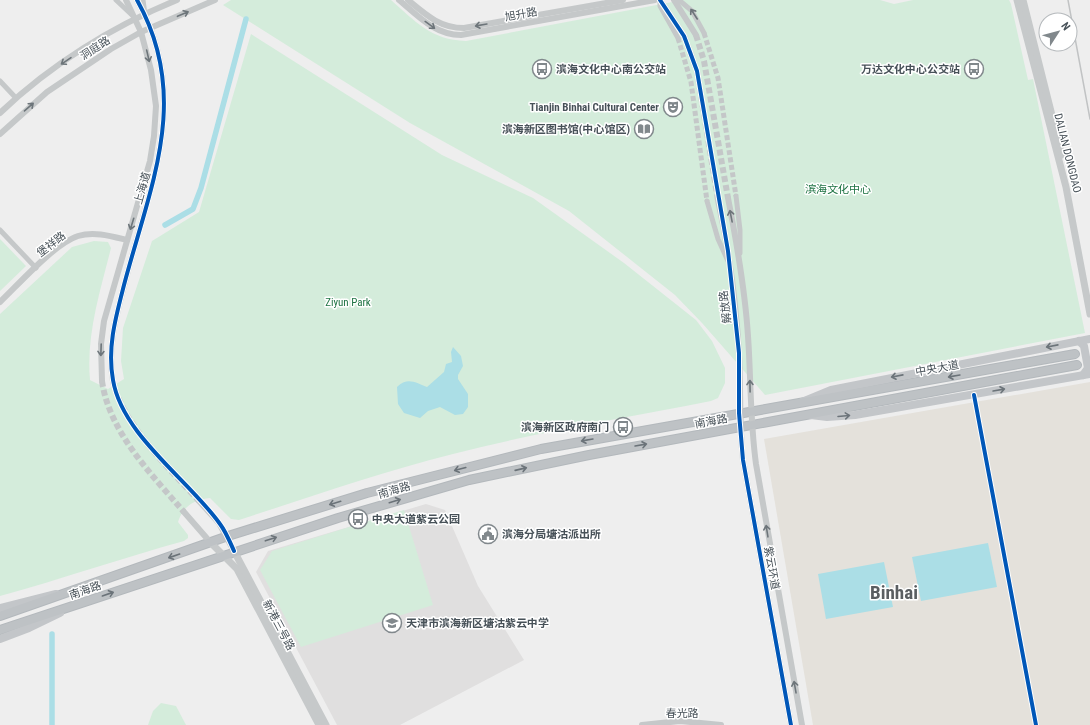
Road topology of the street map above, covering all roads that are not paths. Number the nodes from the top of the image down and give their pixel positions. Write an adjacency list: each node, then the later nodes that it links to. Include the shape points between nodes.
1 (116, 0): 16 (street)
2 (126, 0): 16 (street, 上海道)
3 (137, 0): 15 (street, 上海道)
4 (143, 0): 15 (street)
5 (177, 0): 15 (street, 洞庭路)
6 (214, 0): 17 (street, 洞庭路, one-way to 6)
7 (623, 0): 14 (street, 旭升路, one-way to 14, via 464,28 440,24)
8 (655, 0): 14 (street, 旭升路, one-way to 8, via 432,27 445,33 461,35)
9 (660, 0): 21 (street)
10 (674, 0): 20 (street)
11 (679, 0): 19 (street, one-way to 11, via 692,11)
12 (1017, 0): 37 (main road, DALIAN DONGDAO, via 1067,194)
13 (1023, 0): 35 (main road, DALIAN DONGDAO, via 1074,203)
14 (404, 1)
15 (145, 14): 16 (street, 洞庭路); 17 (street, 上海道)
16 (136, 19): 18 (street, 上海道); 23 (street, 洞庭路, one-way to 23, via 71,57)
17 (150, 28): 18 (street, 洞庭路); 44 (street, 上海道, via 164,84 163,138 114,324 110,358)
18 (141, 32): 25 (street, 洞庭路, one-way to 18, via 47,92); 31 (street, 上海道, one-way to 31, via 154,83 154,136 150,161)
19 (704, 33)
20 (696, 35)
21 (681, 37)
22 (0, 81): 23 (street)
23 (16, 98): 24 (street, 洞庭路)
24 (0, 113)
25 (0, 134)
26 (736, 196): 32 (street)
27 (728, 198): 32 (street, 解放路, one-way to 27)
28 (718, 200): 33 (street, 解放路)
29 (707, 201): 33 (street, via 718,239)
30 (0, 230): 34 (street)
31 (127, 240): 34 (street, 堡祥路, via 102,234 78,236 68,241); 43 (street, 上海道, one-way to 43, via 103,331)
32 (740, 262): 47 (street, 解放路, one-way to 32, via 748,336)
33 (730, 265): 48 (street, 解放路, via 739,353)
34 (36, 268): 36 (street, 堡祥路)
35 (1090, 290)
36 (0, 302)
37 (1090, 314)
38 (1090, 339): 39 (main road)
39 (1079, 341): 42 (main road, via 1084,346); 46 (main road, one-way to 46, via 838,389 820,393)
40 (1075, 354): 46 (highway, 中央大道, one-way to 46)
41 (1077, 365): 49 (highway, 中央大道)
42 (1087, 374): 45 (main road, one-way to 42)
43 (102, 381)
44 (113, 381)
45 (974, 395): 49 (main road, one-way to 45, via 827,417 855,415); 70 (street)
46 (802, 402): 47 (highway, 南海路)
47 (750, 411): 48 (highway, 南海路); 50 (street, 解放路)
48 (739, 413): 51 (street, 紫云环道); 54 (highway, 南海路, one-way to 54, via 541,448 367,494)
49 (805, 414): 50 (highway, 南海路)
50 (751, 425): 51 (highway, 南海路); 69 (street, 紫云环道, one-way to 50, via 769,543)
51 (740, 427): 56 (highway, 南海路, one-way to 51, via 469,480); 68 (street, 紫云环道, via 749,495)
52 (199, 501): 54 (street, via 219,522)
53 (184, 512): 55 (street)
54 (228, 536): 55 (highway, 南海路); 56 (street)
55 (211, 543): 57 (main road, 新港三号路); 58 (highway, 南海路, one-way to 58)
56 (234, 551): 57 (highway, 南海路); 65 (main road, 新港三号路)
57 (224, 554): 59 (highway, 南海路, one-way to 57); 64 (main road, 新港三号路, via 237,569)
58 (71, 592): 60 (main road); 61 (highway, 南海路)
59 (71, 607): 62 (highway, 南海路); 63 (main road, via 38,624)
60 (0, 608)
61 (0, 616)
62 (0, 630)
63 (0, 638)
64 (319, 725)
65 (326, 725)
66 (642, 725): 67 (street, 春光路, via 680,721)
67 (721, 725)
68 (791, 725)
69 (802, 725)
70 (1036, 725)

